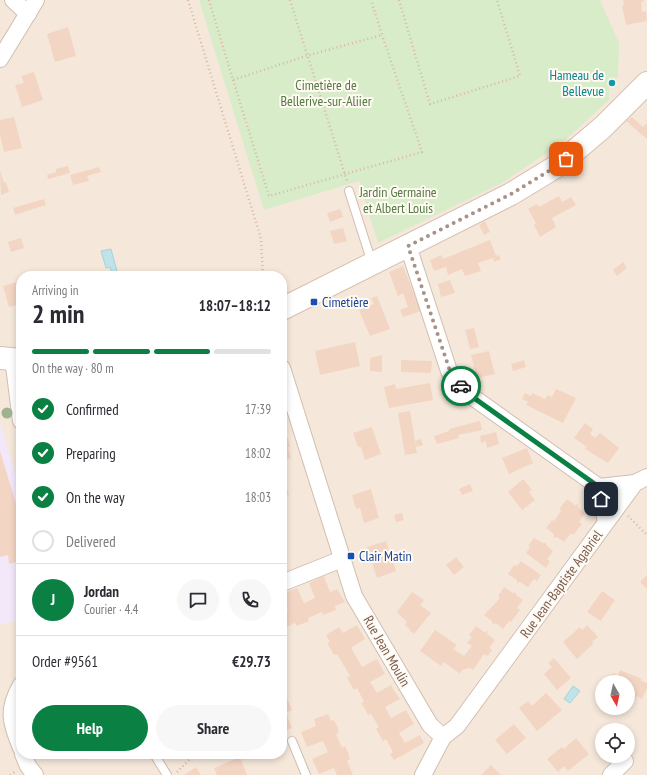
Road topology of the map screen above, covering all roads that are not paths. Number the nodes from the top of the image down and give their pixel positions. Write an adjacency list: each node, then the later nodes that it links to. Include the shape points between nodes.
1 (13, 0): 3 (street)
2 (36, 0): 3 (street)
3 (28, 14): 4 (street)
4 (0, 59)
5 (647, 83): 7 (main road, via 603,127 557,166 511,194)
6 (349, 191): 8 (lane)
7 (408, 246): 8 (main road); 14 (street, via 450,371 467,393)
8 (372, 264): 9 (main road)
9 (287, 306)
10 (11, 364): 12 (street)
11 (287, 384): 16 (street, Rue Jean Moulin)
12 (16, 392)
13 (641, 480): 14 (street); 15 (street)
14 (599, 487): 15 (street, Rue Jean-Baptiste Agabriel)
15 (606, 522): 20 (street, Rue Jean-Baptiste Agabriel, via 457,726)
16 (342, 559): 17 (street); 20 (street, Rue Jean Moulin, via 354,596 430,725)
17 (287, 581)
18 (16, 696): 19 (street, via 10,710 11,724)
19 (16, 736)
20 (443, 738): 28 (street, Rue Jean-Baptiste Agabriel)
21 (292, 741): 27 (lane)
22 (25, 759): 25 (street)
23 (157, 759): 26 (lane)
24 (622, 763): 29 (street)
25 (35, 775)
26 (167, 775)
27 (306, 775)
28 (423, 775)
29 (611, 775)

